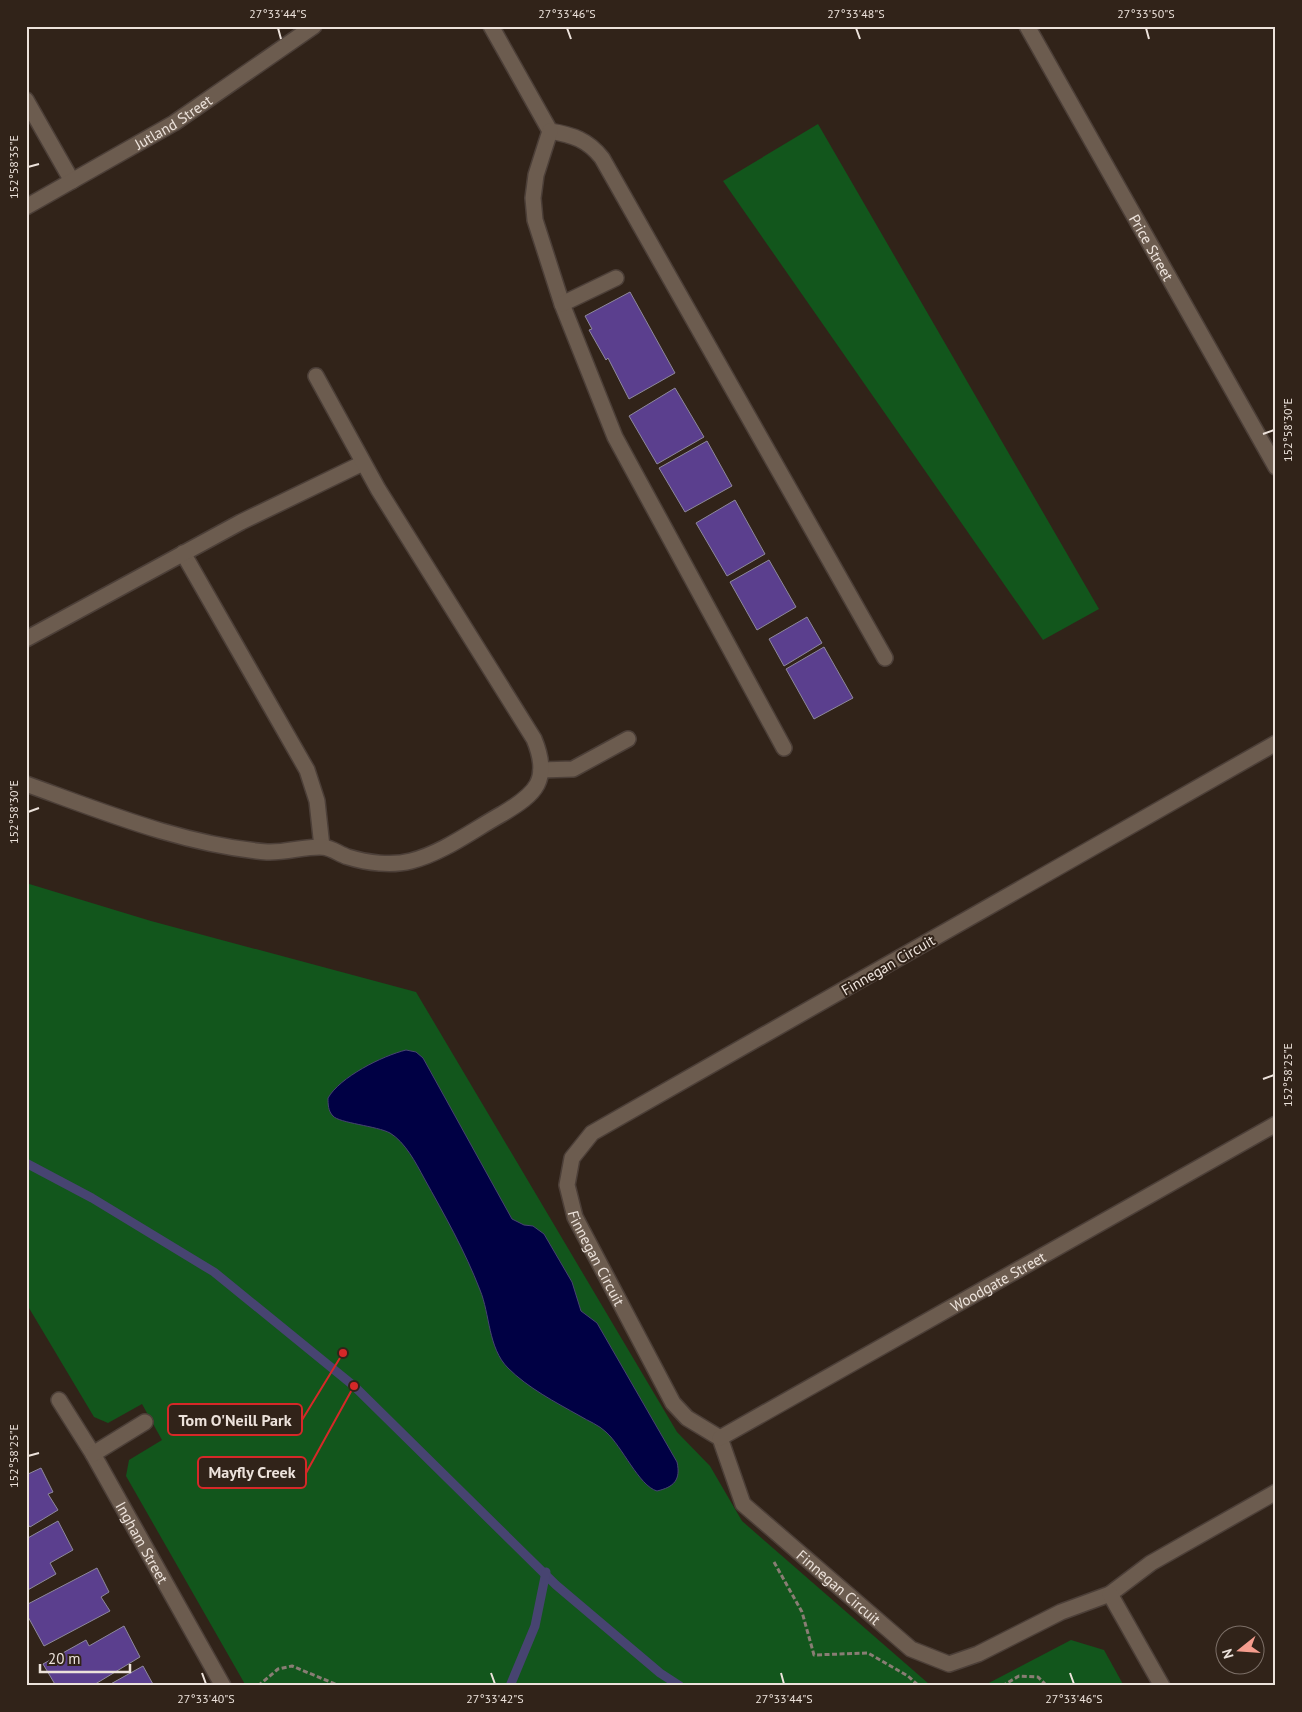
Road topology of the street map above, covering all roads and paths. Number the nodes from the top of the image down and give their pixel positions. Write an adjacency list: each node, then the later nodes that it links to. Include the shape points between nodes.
1 (314, 26): 6 (street, Jutland Street, via 174,123)
2 (491, 26): 5 (street)
3 (1027, 26): 12 (street, Price Street)
4 (26, 100): 6 (street)
5 (550, 131): 9 (street, via 536,175 533,198 535,220); 15 (street, via 582,140 594,147 602,158)
6 (72, 181): 7 (street, Jutland Street)
7 (26, 207)
8 (616, 278): 9 (street)
9 (562, 304): 18 (street, via 615,437)
10 (316, 376): 11 (street)
11 (363, 463): 13 (street); 19 (street, via 534,739)
12 (1276, 467)
13 (184, 553): 14 (street); 21 (street, via 307,770 317,801)
14 (26, 639)
15 (886, 658)
16 (628, 738): 19 (street, via 573,769)
17 (1276, 743): 25 (street, Finnegan Circuit, via 592,1133 572,1158 567,1185 575,1217 673,1403 688,1418)
18 (784, 748)
19 (541, 770): 21 (street, via 540,781 530,796 423,858 396,864 384,863 349,857)
20 (26, 784): 21 (street, via 142,825 211,842 265,852)
21 (322, 847)
22 (1276, 1124): 25 (street, Woodgate Street)
23 (58, 1400): 26 (street, Ingham Street)
24 (145, 1422): 26 (street)
25 (720, 1438): 29 (street, Finnegan Circuit, via 743,1504 911,1649 949,1664 978,1654 1061,1612)
26 (93, 1454): 30 (street, Ingham Street)
27 (1276, 1492): 29 (street, Finnegan Circuit, via 1151,1563)
28 (767, 1555): 33 (path, via 802,1612 814,1655 868,1653)
29 (1110, 1594): 36 (street)
30 (223, 1686)
31 (258, 1686): 32 (path, via 278,1669 292,1666)
32 (340, 1686)
33 (919, 1686)
34 (1002, 1686): 35 (path, via 1019,1676 1038,1677)
35 (1047, 1686)
36 (1162, 1686)

